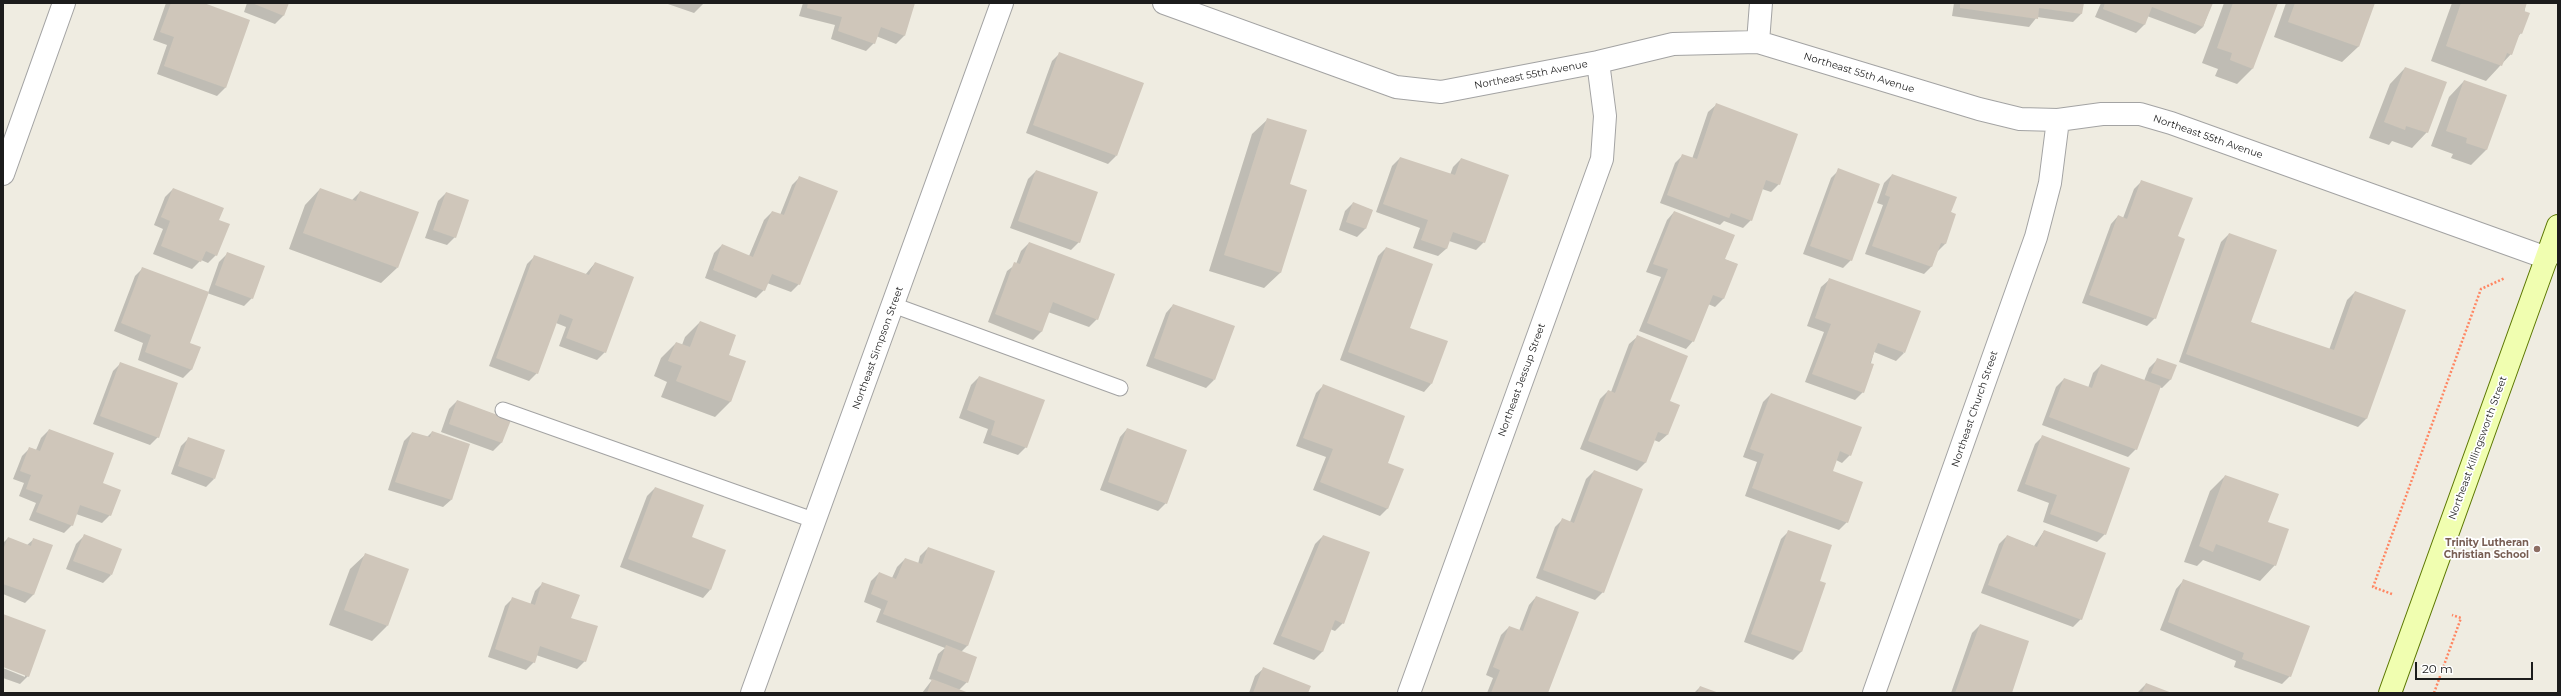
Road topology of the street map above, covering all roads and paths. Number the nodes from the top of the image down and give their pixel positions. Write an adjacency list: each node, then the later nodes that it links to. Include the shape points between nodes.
1 (64, 3): 8 (street)
2 (1002, 3): 11 (street, Northeast Simpson Street)
3 (1164, 3): 6 (street, Northeast 55th Avenue, via 1396,87 1441,92)
4 (1761, 3): 5 (street)
5 (1758, 42): 6 (street, Northeast 55th Avenue, via 1673,44); 7 (street, Northeast 55th Avenue, via 1979,109 2020,119)
6 (1598, 62): 16 (street, Northeast Jessup Street, via 1606,116 1602,159)
7 (2058, 120): 10 (street, Northeast 55th Avenue, via 2102,114 2146,116); 17 (street, Northeast Church Street, via 2050,183 2036,237)
8 (3, 174)
9 (2558, 226): 10 (main road, Northeast Killingsworth Street)
10 (2547, 258): 18 (main road, Northeast Killingsworth Street)
11 (893, 305): 12 (lane); 14 (street, Northeast Simpson Street)
12 (1120, 388)
13 (503, 410): 14 (lane)
14 (816, 521): 15 (street, Northeast Simpson Street)
15 (752, 693)
16 (1409, 693)
17 (1874, 693)
18 (2390, 693)

